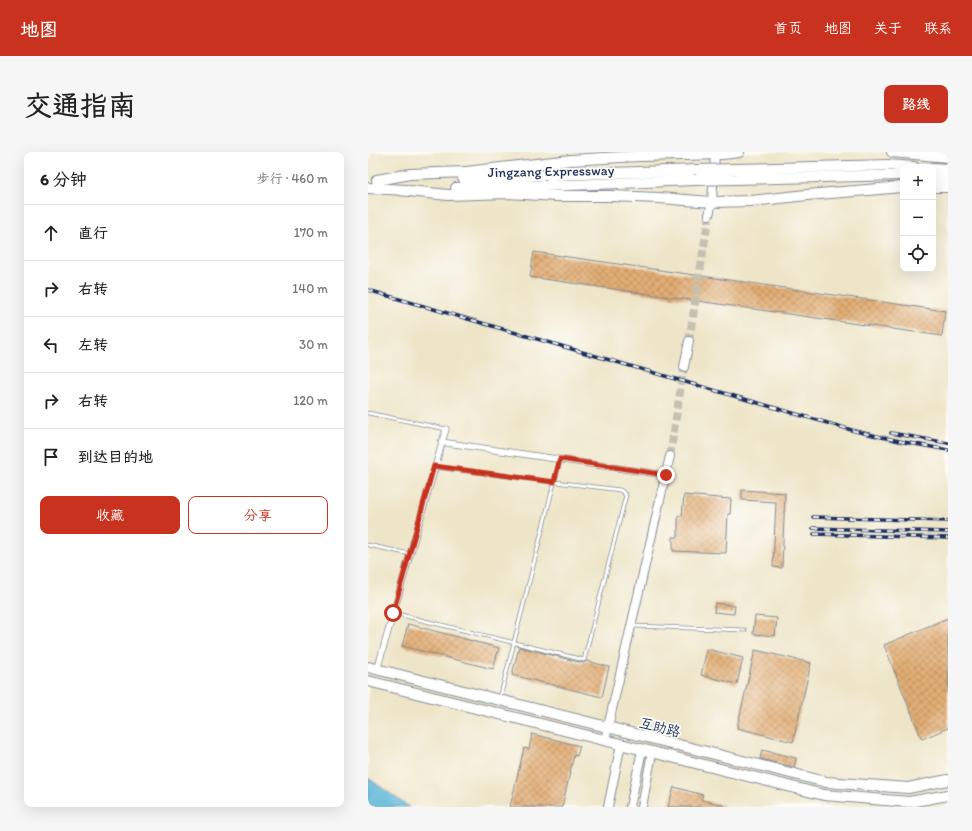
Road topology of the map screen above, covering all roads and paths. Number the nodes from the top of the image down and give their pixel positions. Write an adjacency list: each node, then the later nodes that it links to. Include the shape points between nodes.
1 (739, 152): 3 (highway)
2 (892, 152): 4 (highway)
3 (715, 154): 13 (highway, via 571,160 466,172 410,174); 19 (main road)
4 (948, 157)
5 (900, 166): 8 (highway, Jingzang Expressway)
6 (936, 168): 7 (highway)
7 (948, 169)
8 (735, 174): 9 (highway, Jingzang Expressway, bridge); 10 (highway, Jingzang Expressway)
9 (695, 175): 13 (highway, Jingzang Expressway); 18 (highway, Jingzang Expressway, via 546,186 501,185)
10 (900, 176)
11 (936, 177): 12 (highway)
12 (948, 179)
13 (372, 180)
14 (900, 187): 19 (highway, via 751,201)
15 (936, 187): 16 (highway)
16 (948, 187)
17 (368, 188): 18 (highway, Jingzang Expressway)
18 (399, 190): 19 (highway, via 448,195 508,193 627,196)
19 (712, 202): 20 (main road)
20 (709, 215)
21 (689, 341): 22 (main road)
22 (684, 367)
23 (368, 413): 24 (lane)
24 (446, 429): 25 (street)
25 (441, 442): 27 (street); 28 (street)
26 (670, 456): 29 (main road)
27 (560, 459): 29 (street); 30 (lane)
28 (434, 466): 30 (lane); 32 (street)
29 (666, 475): 34 (main road)
30 (554, 482): 36 (lane); 36 (lane, via 620,490 626,495 584,660)
31 (368, 545): 32 (lane)
32 (410, 554): 33 (street)
33 (393, 613): 36 (lane); 37 (street)
34 (631, 626): 35 (lane); 40 (main road)
35 (745, 630)
36 (514, 641): 39 (lane)
37 (373, 668): 39 (highway, 互助路)
38 (368, 680): 41 (highway, 互助路)
39 (499, 700): 40 (highway, 互助路)
40 (608, 728): 41 (main road); 45 (highway, 互助路, via 826,782 908,788)
41 (605, 740): 42 (highway, 互助路)
42 (621, 744): 43 (highway, 互助路); 48 (main road)
43 (642, 750): 44 (highway, 互助路); 49 (main road)
44 (652, 753): 47 (highway, 互助路, via 824,795); 50 (main road)
45 (948, 780)
46 (948, 795): 47 (highway, 互助路)
47 (888, 803)
48 (608, 807)
49 (630, 807)
50 (642, 807)

